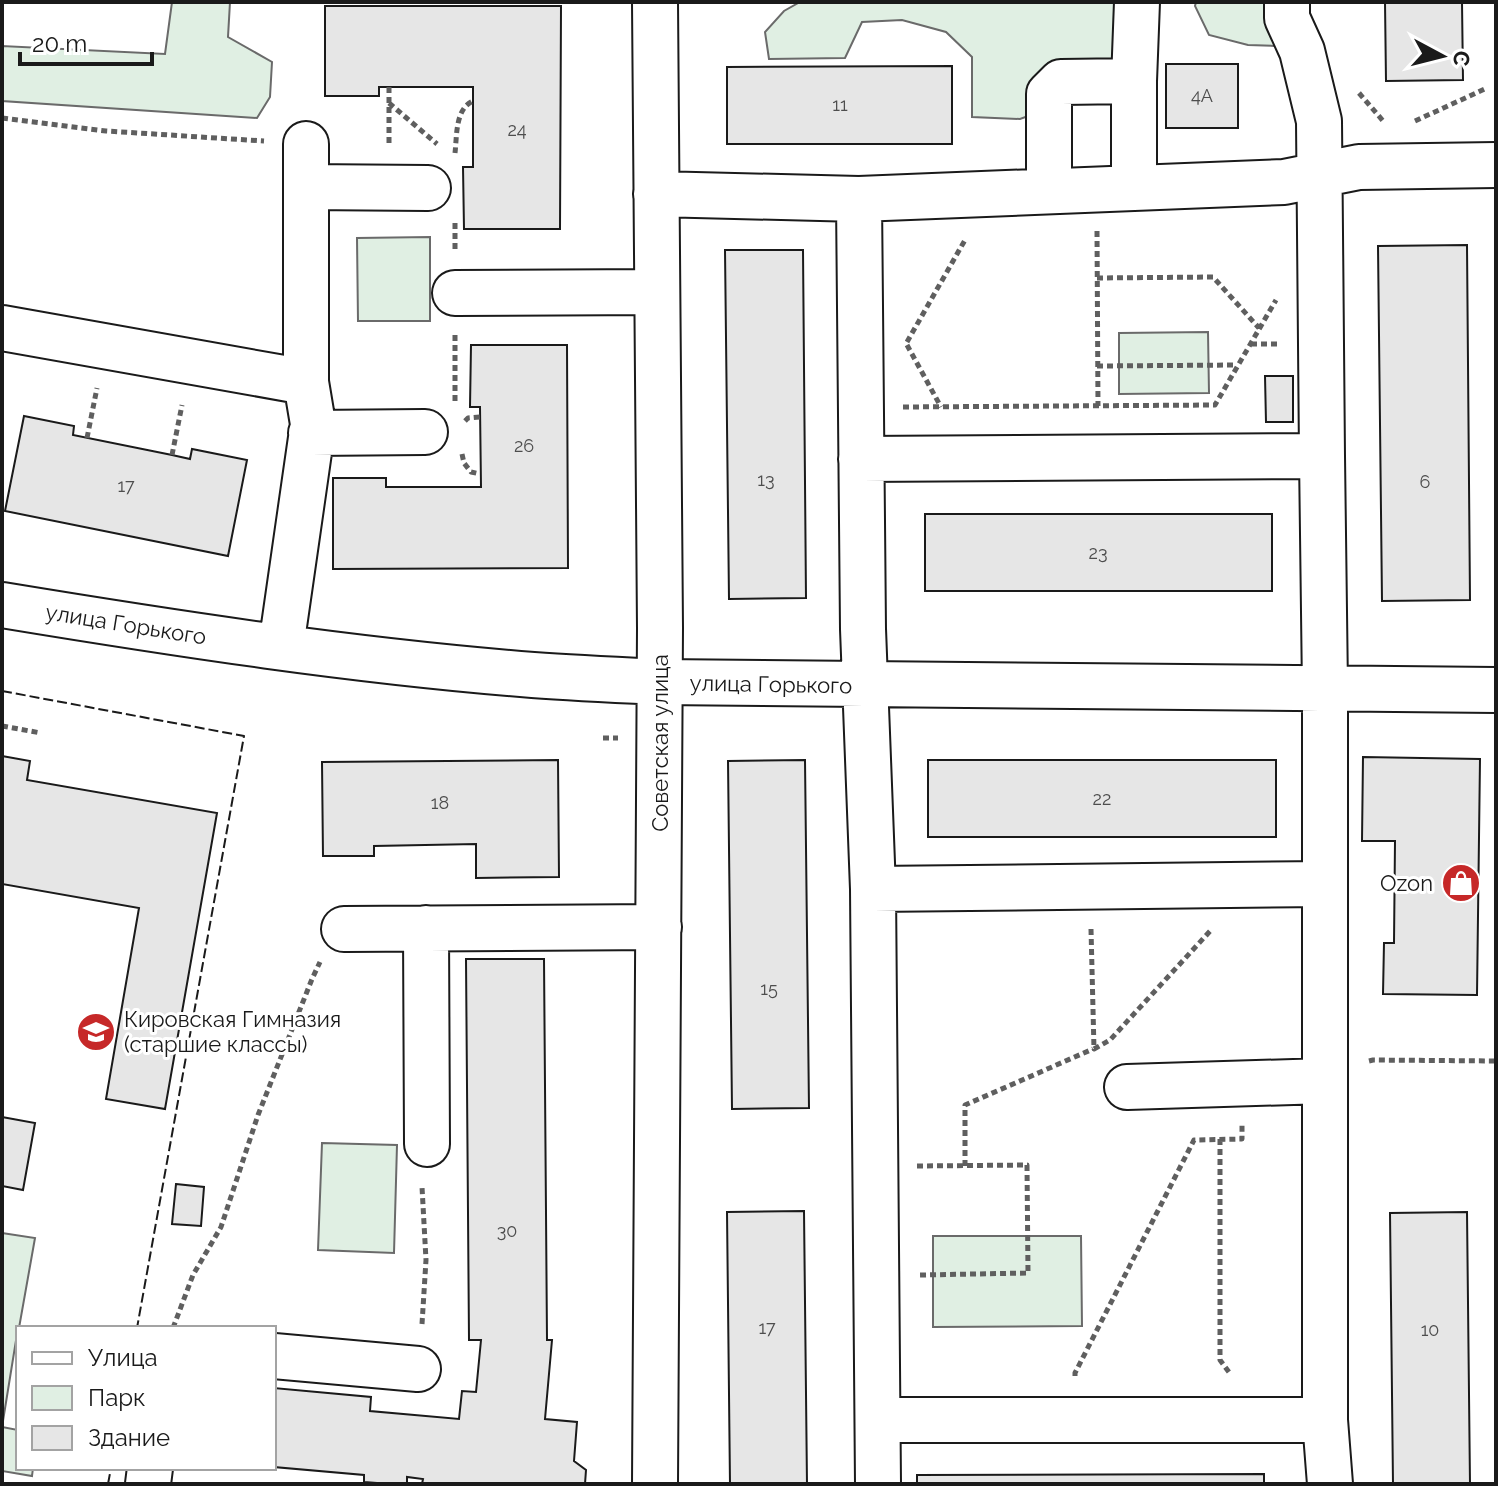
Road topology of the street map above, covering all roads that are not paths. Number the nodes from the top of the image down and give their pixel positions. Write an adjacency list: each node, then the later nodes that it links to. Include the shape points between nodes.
1 (655, 2): 10 (street, Советская улица)
2 (1137, 2): 4 (street)
3 (1287, 2): 6 (street, via 1287,18 1302,51 1319,121)
4 (1134, 81): 8 (street); 9 (street, via 1061,82 1049,94)
5 (1496, 165): 6 (street, via 1359,167)
6 (1320, 175): 8 (street, via 1284,182); 18 (street)
7 (409, 188): 15 (street, via 306,166)
8 (1115, 189): 9 (street)
9 (1049, 191): 11 (street)
10 (656, 194): 11 (street); 12 (street, Советская улица)
11 (859, 199): 19 (street)
12 (657, 292): 13 (street); 22 (street, Советская улица)
13 (455, 293)
14 (2, 328): 15 (street)
15 (306, 382): 17 (street)
16 (425, 432): 17 (street)
17 (311, 433): 21 (street)
18 (1322, 456): 19 (street); 24 (street)
19 (861, 459): 23 (street)
20 (2, 605): 21 (street, улица Горького)
21 (281, 647): 22 (street, улица Горького, via 532,675)
22 (660, 682): 23 (street, улица Горького); 28 (street, Советская улица)
23 (864, 684): 24 (street, улица Горького); 27 (street)
24 (1325, 689): 25 (street, улица Горького); 26 (street)
25 (1496, 690)
26 (1325, 884): 27 (street); 32 (street)
27 (873, 889): 36 (street)
28 (659, 927): 29 (street); 38 (street, Советская улица)
29 (426, 928): 30 (street); 33 (street, via 409,1080)
30 (344, 929)
31 (1118, 1068): 32 (street, via 1242,1084)
32 (1325, 1081): 37 (street)
33 (427, 1144)
34 (276, 1356): 35 (street)
35 (418, 1369)
36 (878, 1420): 37 (street); 39 (street)
37 (1325, 1420): 40 (street)
38 (655, 1484)
39 (878, 1484)
40 (1330, 1484)

